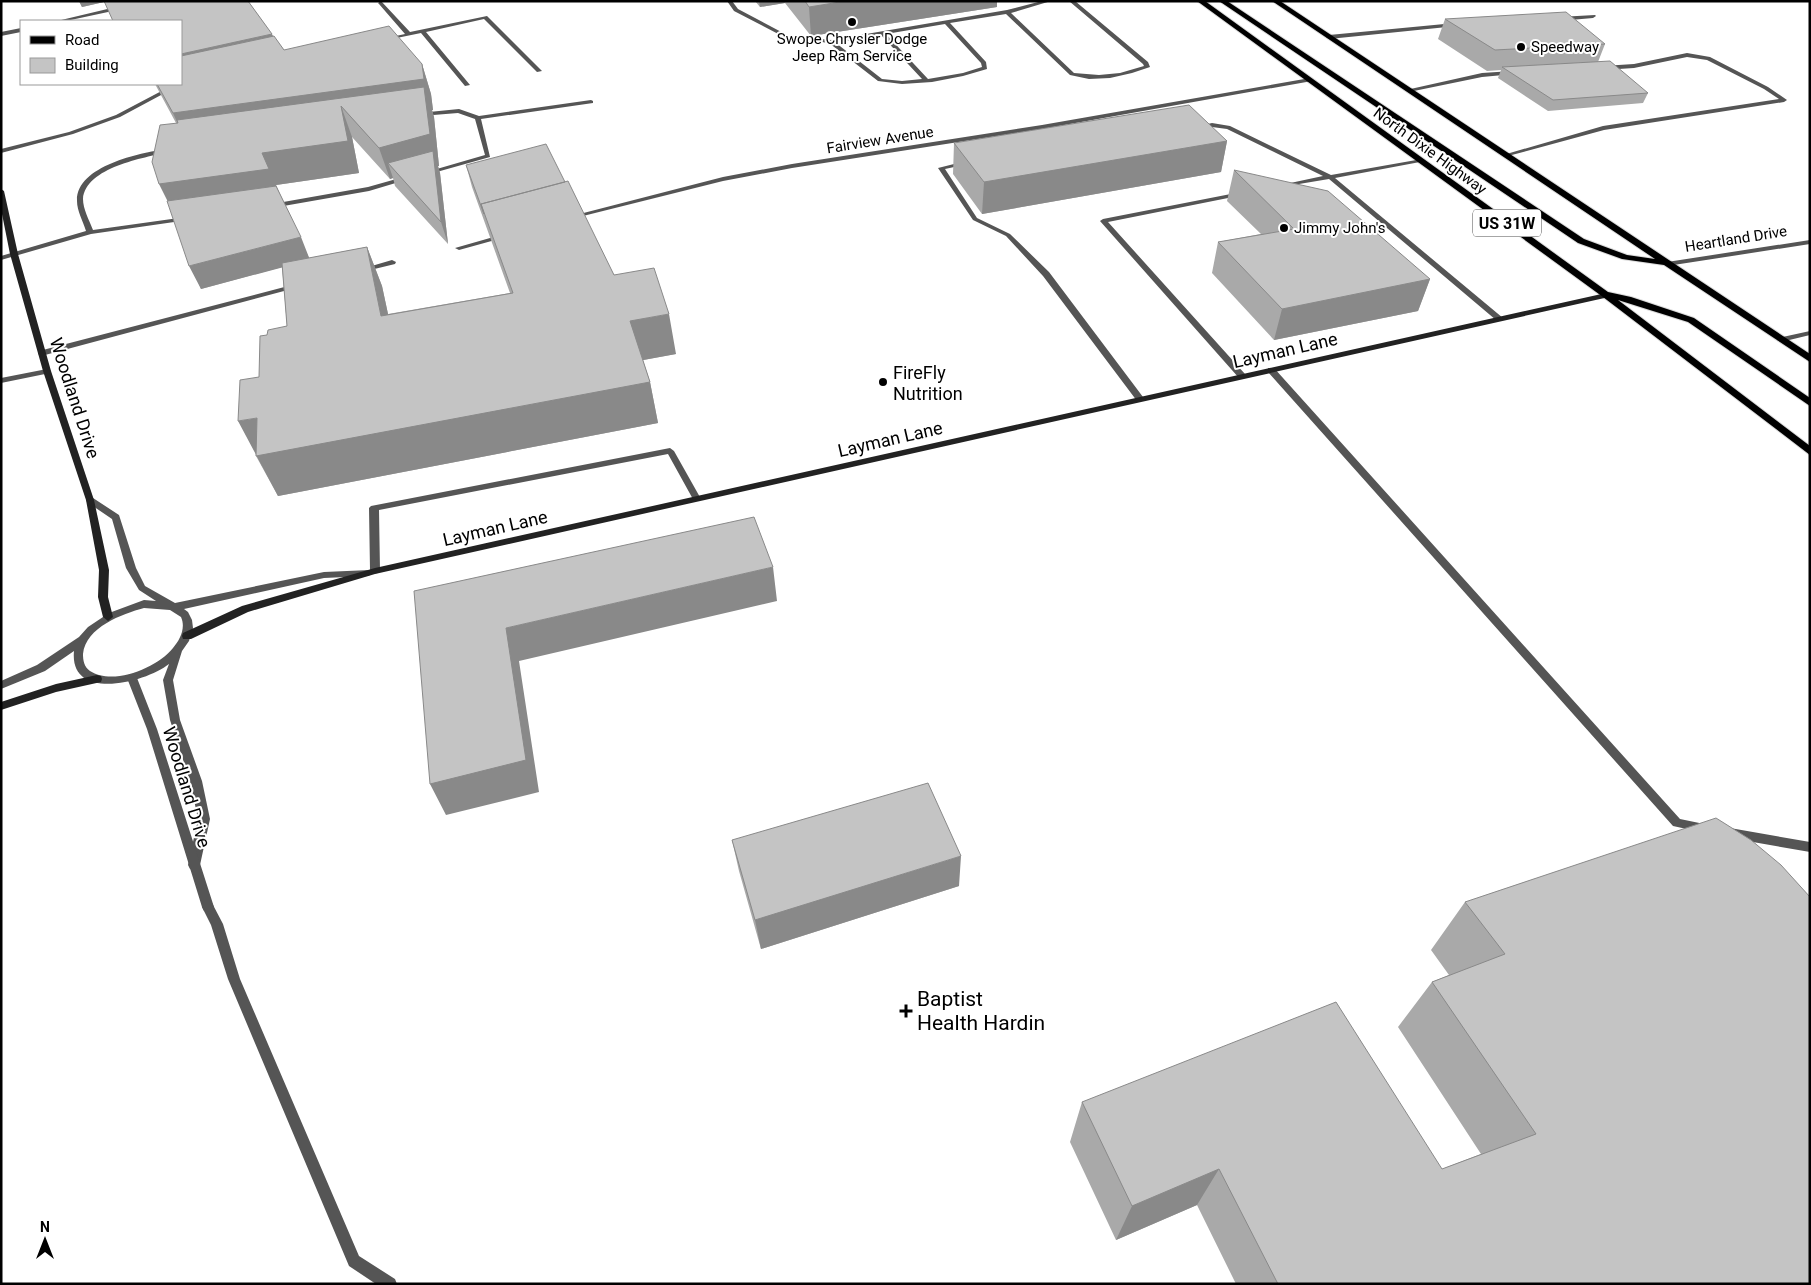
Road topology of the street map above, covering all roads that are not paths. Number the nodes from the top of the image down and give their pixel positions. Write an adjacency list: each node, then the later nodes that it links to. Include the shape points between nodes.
1 (729, 1): 22 (street, via 736,10 786,36)
2 (1049, 1): 9 (street)
3 (1071, 1): 9 (street, via 1147,67 1092,78 1072,74)
4 (1200, 1): 27 (main road, North Dixie Highway / US 31W)
5 (1222, 1): 54 (main road, via 1581,241 1626,257)
6 (1275, 1): 20 (main road, US 31W)
7 (381, 2): 19 (street)
8 (126, 7): 12 (street)
9 (1007, 12): 13 (street)
10 (1593, 16): 11 (street)
11 (1554, 19)
12 (65, 20)
13 (946, 22): 17 (street); 26 (street, via 984,63 984,68)
14 (1466, 25): 20 (street)
15 (20, 30): 18 (street)
16 (422, 31): 19 (street); 24 (street, via 485,17); 29 (street)
17 (882, 33): 22 (street); 26 (street)
18 (1, 34)
19 (408, 34): 21 (street)
20 (1329, 37): 30 (main road, US 31W)
21 (380, 41)
22 (831, 42): 26 (street, via 880,80)
23 (1596, 68): 37 (street, via 1634,66 1686,55 1708,58 1784,100 1603,128)
24 (539, 71)
25 (1520, 73): 30 (street, via 1482,75)
26 (926, 80)
27 (1310, 80): 38 (main road, North Dixie Highway / US 31W); 46 (street, Fairview Avenue, via 792,166 723,179)
28 (181, 85): 36 (street, via 118,116)
29 (467, 85)
30 (1409, 90): 37 (main road, US 31W)
31 (591, 102): 33 (street)
32 (418, 115): 33 (street, via 459,110)
33 (478, 118): 44 (street, via 488,156 369,188)
34 (1192, 128): 40 (street, via 1228,127)
35 (171, 150): 47 (street, via 127,159 103,169 86,186 80,198)
36 (1, 151)
37 (1506, 155): 54 (main road, US 31W)
38 (1420, 160): 40 (street); 57 (main road, North Dixie Highway / US 31W)
39 (975, 161): 67 (street, via 941,168 975,219 1008,235 1046,274)
40 (1330, 177): 41 (street); 58 (street)
41 (1274, 188)
42 (1, 190): 51 (street, Woodland Drive)
43 (1245, 194): 65 (street, via 1103,221)
44 (266, 207)
45 (192, 218): 47 (street)
46 (565, 219)
47 (90, 232): 51 (street)
48 (507, 235): 50 (street)
49 (1810, 242): 54 (street, Heartland Drive)
50 (459, 248)
51 (14, 254): 52 (street); 61 (street, Woodland Drive)
52 (1, 258)
53 (392, 262): 55 (street)
54 (1667, 264): 60 (main road, US 31W)
55 (354, 272)
56 (307, 284): 61 (street)
57 (1606, 295): 58 (street, Layman Lane); 68 (main road, via 1691,320); 69 (main road, North Dixie Highway / US 31W)
58 (1499, 318): 64 (street, Layman Lane)
59 (1810, 333): 60 (street)
60 (1781, 340): 62 (main road, US 31W)
61 (42, 353): 63 (street, Woodland Drive)
62 (1810, 360)
63 (47, 370): 66 (street); 71 (street, Woodland Drive)
64 (1271, 370): 65 (street, Layman Lane); 82 (street, via 1677,823)
65 (1242, 376): 67 (street, Layman Lane)
66 (1, 381)
67 (1140, 399): 70 (street, Layman Lane)
68 (1810, 403)
69 (1810, 452)
70 (697, 499): 72 (street, Layman Lane); 72 (street, via 670,451 374,508)
71 (90, 500): 73 (street, via 116,517 131,568 142,588); 74 (street, Woodland Drive, via 104,570)
72 (372, 572): 73 (street, via 324,575); 75 (street, Layman Lane, via 245,609)
73 (174, 607): 74 (street, via 144,604); 75 (street, via 184,614 188,624)
74 (108, 617): 76 (street)
75 (187, 636): 77 (street)
76 (83, 640): 79 (street, via 78,652 79,664); 80 (street, via 41,668)
77 (180, 649): 78 (street, via 159,666); 83 (street, via 168,680 174,720 196,781 204,819)
78 (132, 678): 79 (street); 83 (street, Woodland Drive, via 152,729)
79 (97, 679): 81 (street)
80 (1, 685)
81 (1, 706)
82 (1810, 847)
83 (193, 866): 84 (street, Woodland Drive, via 217,924 234,979 354,1261)
84 (390, 1284)

